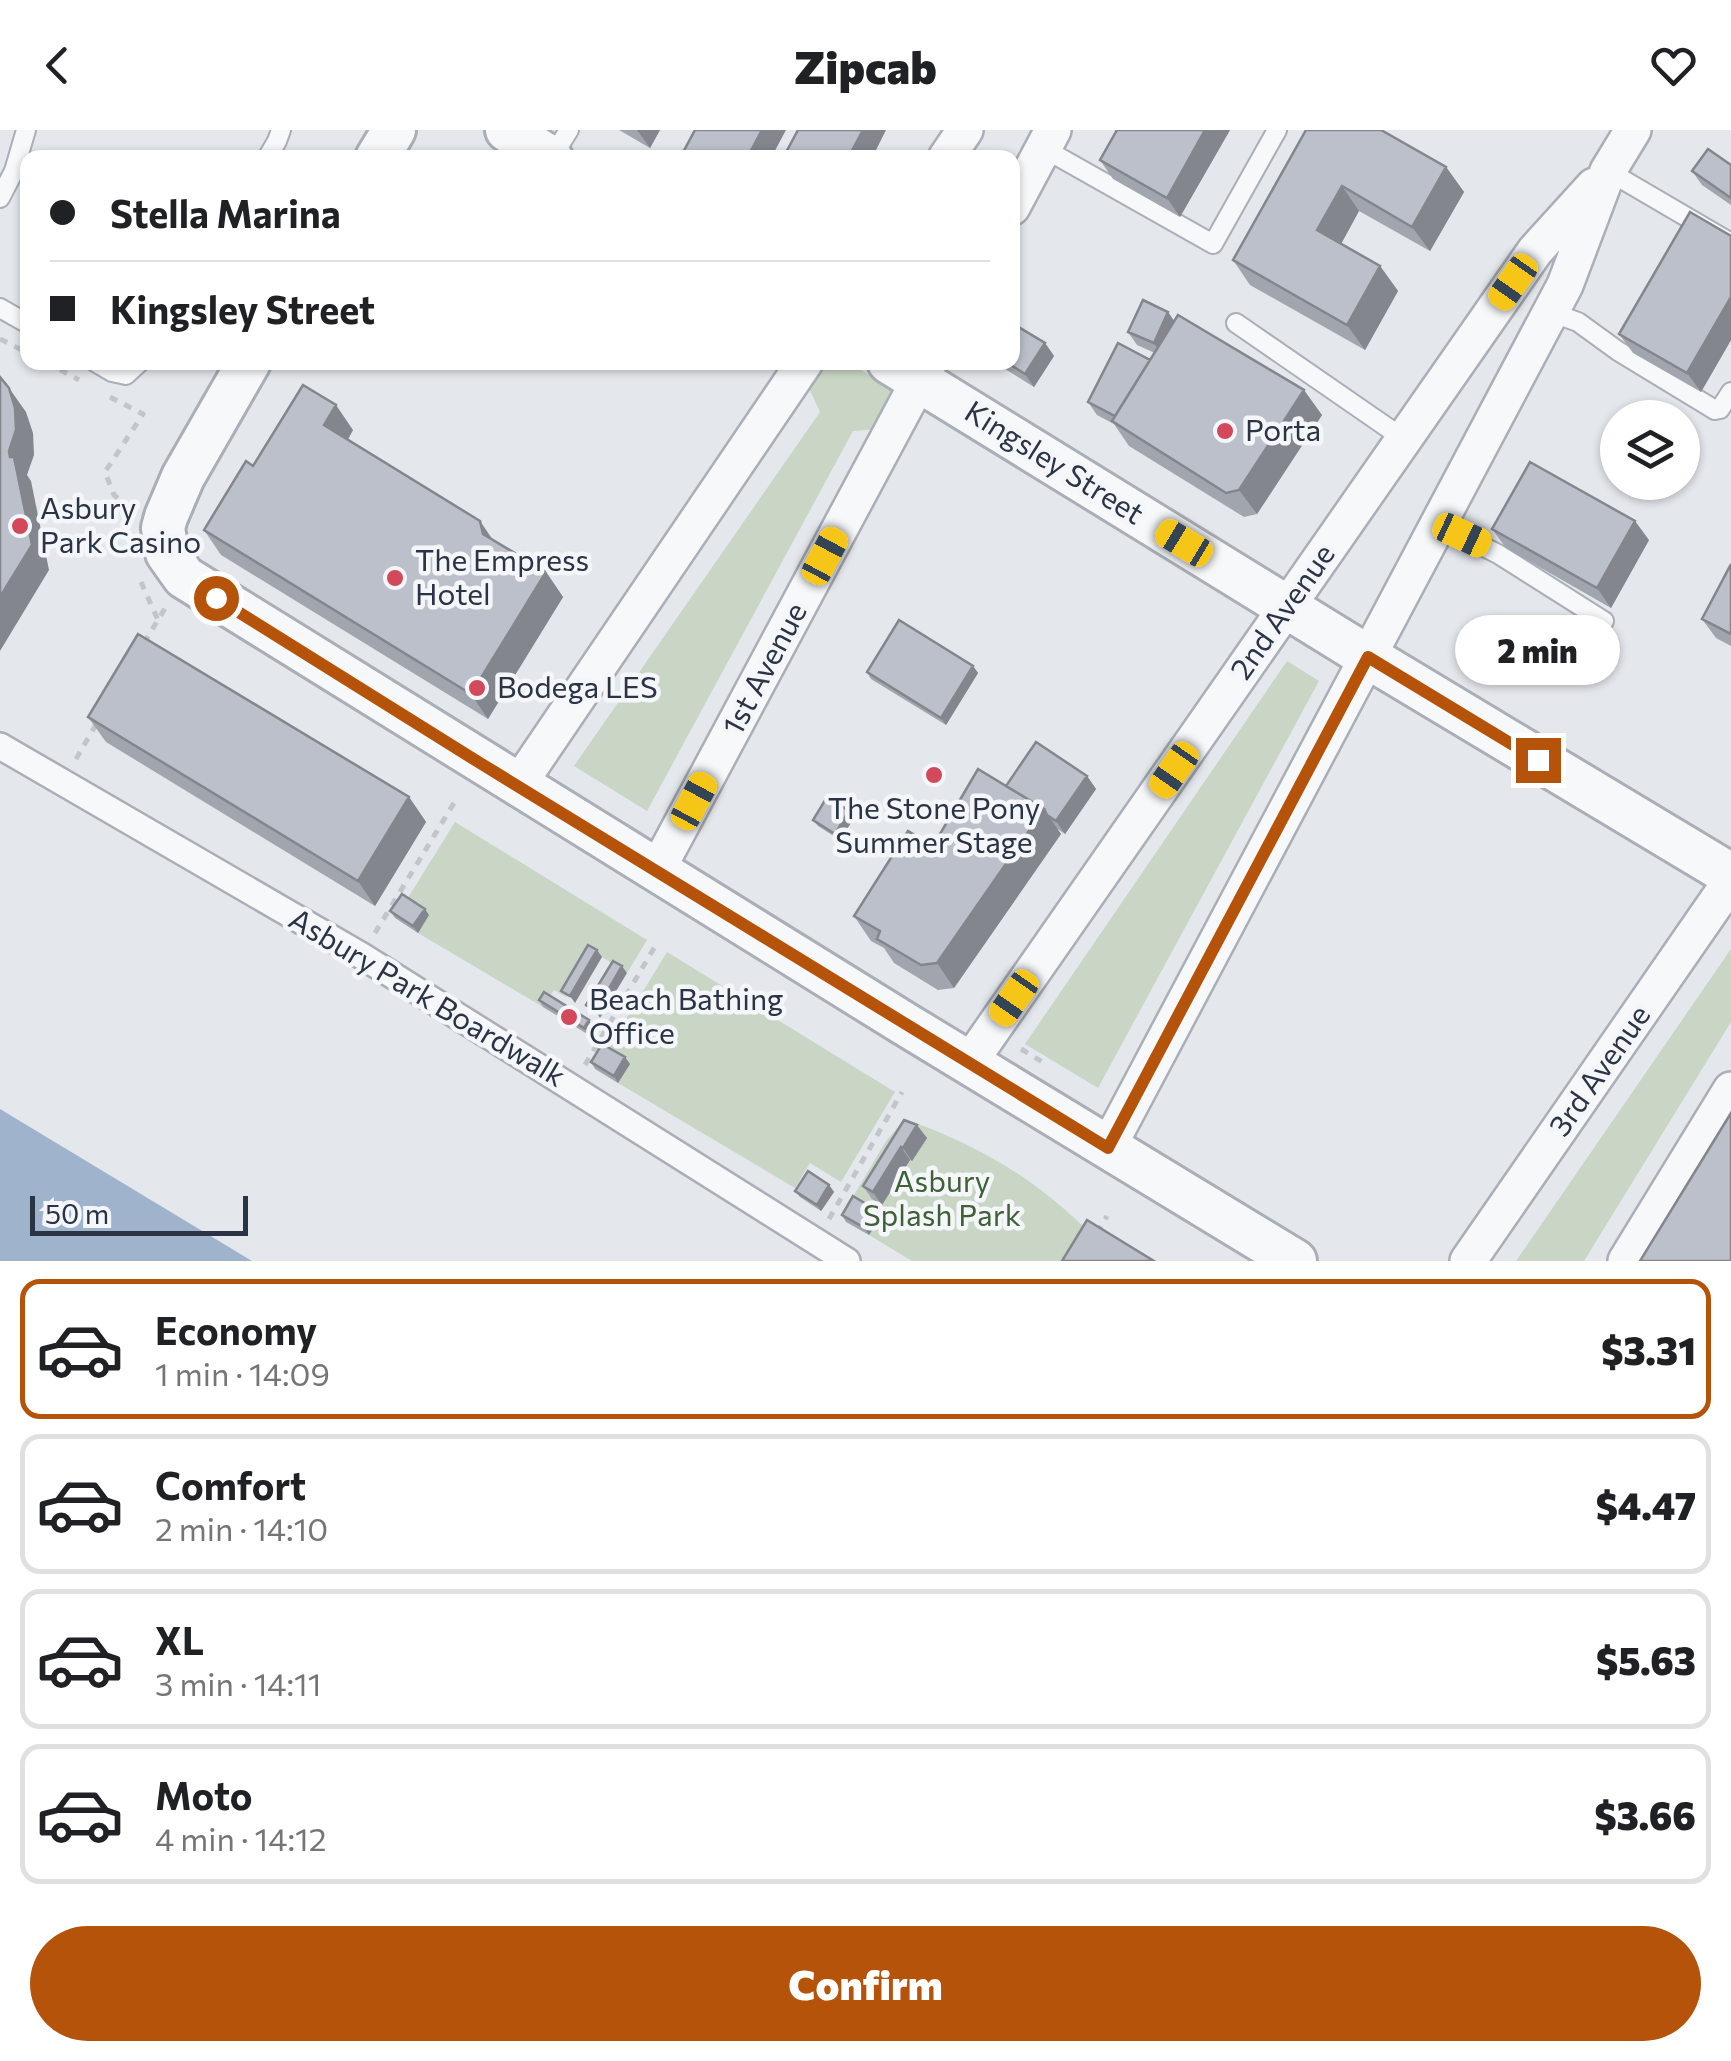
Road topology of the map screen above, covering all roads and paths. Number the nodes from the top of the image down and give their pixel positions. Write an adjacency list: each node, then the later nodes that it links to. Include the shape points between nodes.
1 (508, 130): 6 (street)
2 (1277, 130): 4 (lane, via 1212,244)
3 (1632, 130): 7 (street, 2nd Avenue)
4 (1048, 139): 8 (street)
5 (20, 150): 9 (lane)
6 (539, 150)
7 (1608, 171): 10 (lane); 11 (street, 2nd Avenue); 23 (street, 2nd Avenue, via 1535,251)
8 (1020, 191)
9 (0, 198)
10 (1731, 242)
11 (1550, 312): 21 (lane, via 1578,322 1714,410); 25 (street, 2nd Avenue)
12 (1236, 324): 23 (lane)
13 (61, 370): 20 (path)
14 (109, 370): 15 (lane)
15 (131, 370)
16 (245, 370): 26 (street, via 166,517)
17 (801, 370): 34 (street)
18 (912, 370): 36 (street, 1st Avenue)
19 (915, 370): 27 (street, Kingsley Street)
20 (94, 388)
21 (1731, 392)
22 (110, 397): 24 (path, via 143,414 105,472 114,495)
23 (1404, 438): 27 (street, 2nd Avenue)
24 (131, 508)
25 (1438, 524): 28 (lane); 30 (street, 2nd Avenue)
26 (176, 590): 29 (path); 34 (street)
27 (1288, 606): 30 (street, Kingsley Street); 40 (street, 2nd Avenue)
28 (1604, 621)
29 (139, 652)
30 (1368, 657): 37 (street, Kingsley Street); 44 (street, 2nd Avenue)
31 (101, 716): 33 (path)
32 (0, 746): 33 (street, Asbury Park Boardwalk)
33 (61, 783): 39 (street, Asbury Park Boardwalk)
34 (518, 785): 36 (street)
35 (454, 803): 39 (path)
36 (657, 870): 40 (street)
37 (1731, 878): 50 (street, 3rd Avenue)
38 (658, 943): 41 (path)
39 (362, 956): 41 (street, Asbury Park Boardwalk)
40 (969, 1063): 44 (street)
41 (572, 1086): 46 (street, Asbury Park Boardwalk)
42 (1731, 1090): 51 (street)
43 (902, 1092): 46 (path)
44 (1108, 1148): 49 (street)
45 (1107, 1216): 47 (path)
46 (816, 1242): 48 (street, Asbury Park Boardwalk)
47 (1089, 1246)
48 (847, 1261)
49 (1296, 1261)
50 (1468, 1261)
51 (1626, 1261)

